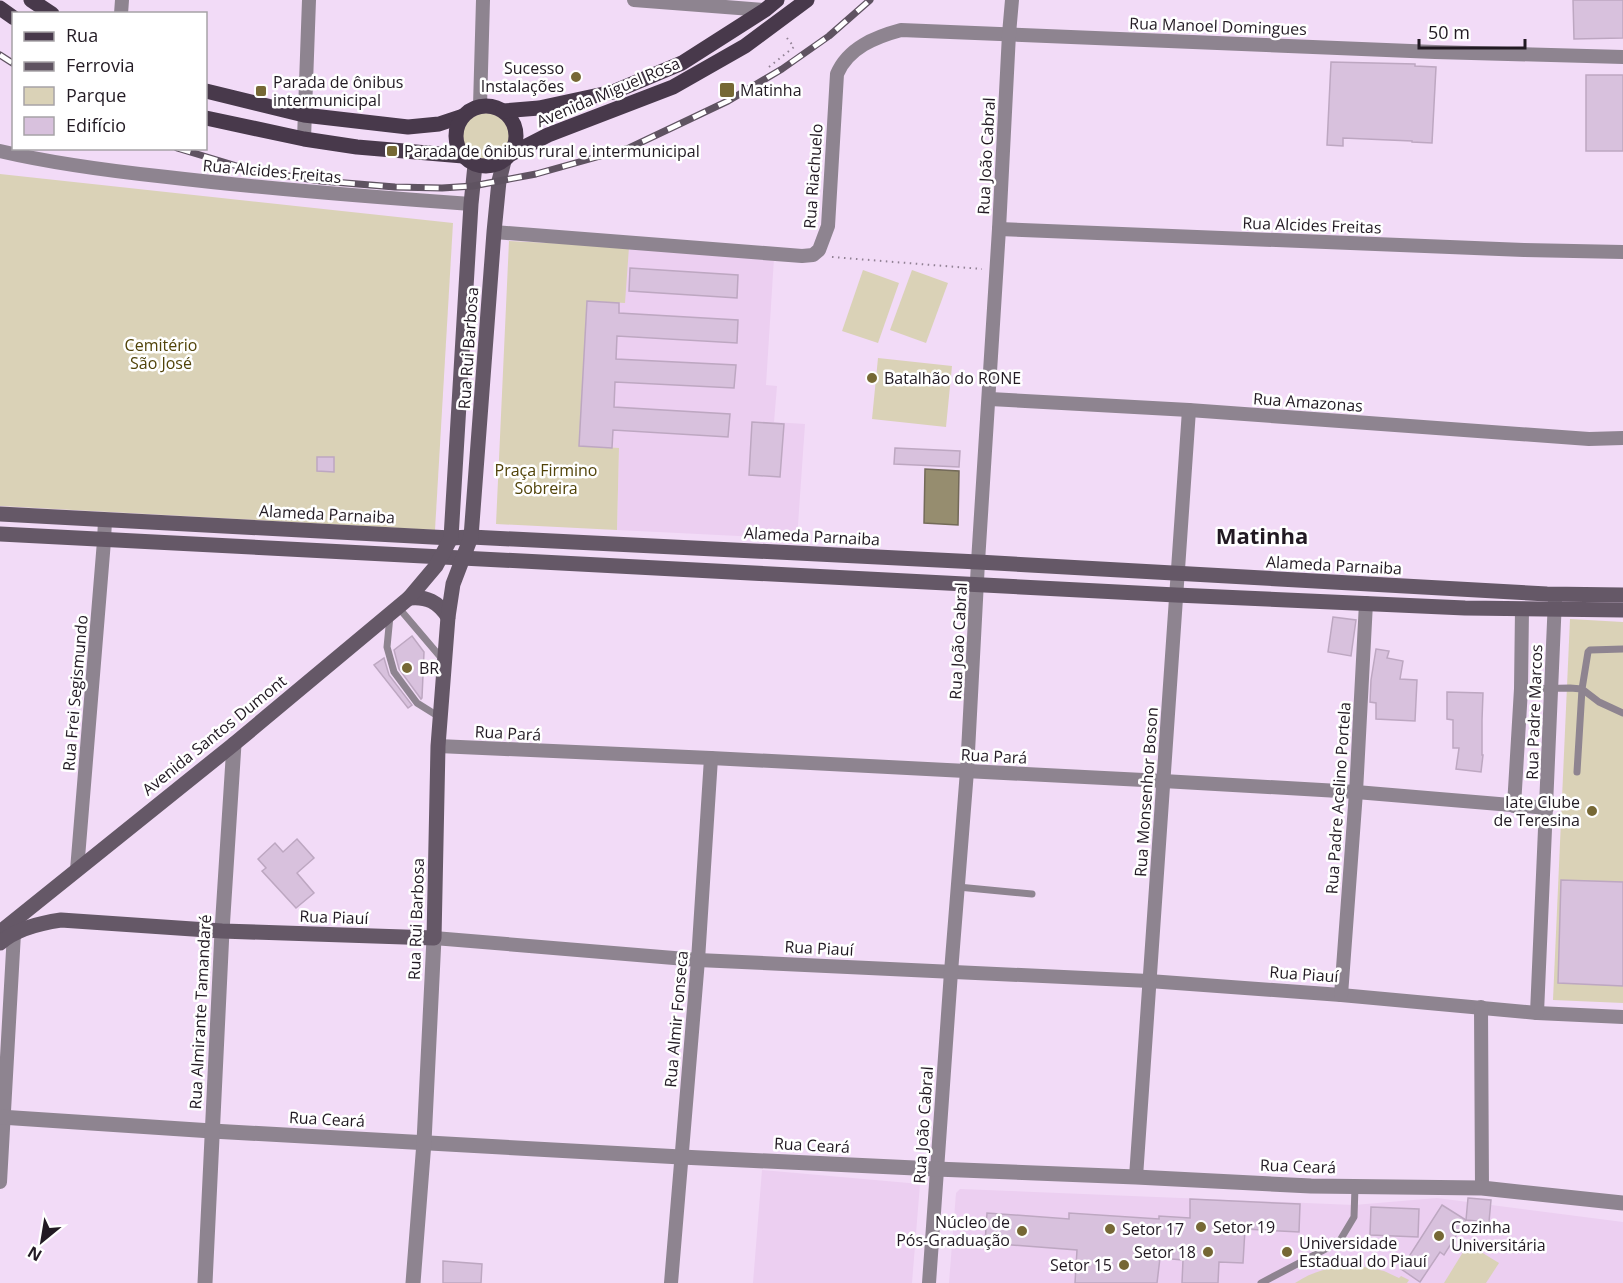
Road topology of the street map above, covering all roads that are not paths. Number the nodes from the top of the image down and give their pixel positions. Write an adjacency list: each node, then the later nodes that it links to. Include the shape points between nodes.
1 (31, 0): 9 (main road)
2 (309, 0): 16 (street)
3 (483, 0): 14 (street)
4 (634, 0): 8 (street)
5 (777, 0): 8 (main road, Avenida Miguel Rosa)
6 (807, 0): 21 (main road, Avenida Miguel Rosa, via 745,46 673,87 548,135)
7 (1012, 0): 10 (street, Rua João Cabral)
8 (765, 10): 15 (main road, Avenida Miguel Rosa, via 682,63 613,92 539,108)
9 (49, 12)
10 (1009, 34): 11 (street, Rua Manoel Domingues); 12 (street, Rua Manoel Domingues, via 901,30 882,35 849,56 840,66); 24 (street, Rua João Cabral)
11 (1623, 57)
12 (836, 83): 25 (street, Rua Riachuelo, via 828,226 819,250 807,256)
13 (207, 91): 16 (main road)
14 (480, 106): 15 (main road); 17 (main road)
15 (503, 111): 21 (main road, via 517,136)
16 (304, 115): 17 (main road, via 408,127 439,124); 19 (street)
17 (462, 116): 22 (main road, via 455,137 457,147)
18 (207, 118): 19 (main road)
19 (304, 139): 22 (main road)
20 (0, 151): 23 (street, Rua Alcides Freitas, via 95,169 198,181)
21 (507, 158): 22 (main road, via 485,167); 25 (main road, Rua Rui Barbosa, via 499,182)
22 (469, 160): 23 (main road, Rua Rui Barbosa)
23 (471, 204): 27 (main road, Rua Rui Barbosa)
24 (999, 229): 26 (street, Rua Alcides Freitas); 29 (street, Rua João Cabral)
25 (494, 232): 28 (main road, Rua Rui Barbosa)
26 (1623, 252)
27 (463, 341): 28 (main road); 36 (main road, Rua Rui Barbosa)
28 (486, 341): 35 (main road, Rua Rui Barbosa)
29 (990, 399): 30 (street, Rua Amazonas); 41 (street, Rua João Cabral)
30 (1188, 410): 31 (street, Rua Amazonas, via 1589,439); 43 (street, Rua Monsenhor Boson)
31 (1623, 438)
32 (0, 514): 33 (main road, Alameda Parnaiba)
33 (105, 520): 36 (main road, Alameda Parnaiba); 37 (street, Rua Frei Segismundo)
34 (0, 534): 37 (main road, Alameda Parnaiba)
35 (471, 537): 36 (main road, Alameda Parnaiba); 38 (main road, Alameda Parnaiba); 40 (main road, Rua Rui Barbosa)
36 (451, 538): 39 (main road, Avenida Santos Dumont)
37 (104, 541): 39 (main road, Alameda Parnaiba); 69 (street, Rua Frei Segismundo)
38 (735, 550): 41 (main road, Alameda Parnaiba); 42 (main road)
39 (441, 556): 40 (main road, Alameda Parnaiba); 49 (main road, Avenida Santos Dumont, via 426,579)
40 (462, 559): 42 (main road, Alameda Parnaiba); 52 (main road, Rua Rui Barbosa)
41 (978, 562): 43 (main road, Alameda Parnaiba); 44 (street, Rua João Cabral)
42 (734, 571): 44 (main road, Alameda Parnaiba)
43 (1177, 574): 45 (street, Rua Monsenhor Boson); 47 (main road, Alameda Parnaiba)
44 (977, 585): 45 (main road, Alameda Parnaiba); 63 (street, Rua João Cabral)
45 (1176, 595): 48 (main road, Alameda Parnaiba); 65 (street, Rua Monsenhor Boson)
46 (1623, 595): 47 (main road, Alameda Parnaiba)
47 (1555, 601): 50 (main road, Alameda Parnaiba); 51 (main road, Alameda Parnaiba); 56 (street, Rua Padre Marcos)
48 (1366, 603): 50 (main road, Alameda Parnaiba); 66 (street, Rua Padre Acelino Portela)
49 (399, 606): 52 (main road, via 423,597 441,607); 54 (lane); 59 (lane, via 387,647 394,672 417,703); 60 (main road, Avenida Santos Dumont)
50 (1522, 609): 55 (street)
51 (1623, 610)
52 (448, 617): 54 (main road, Rua Rui Barbosa)
53 (1623, 649): 57 (lane, via 1590,650)
54 (445, 662): 59 (main road, Rua Rui Barbosa)
55 (1521, 689): 56 (lane); 67 (street)
56 (1551, 689): 57 (lane); 68 (street, Rua Padre Marcos)
57 (1582, 689): 58 (lane); 64 (lane)
58 (1623, 713)
59 (441, 718): 61 (main road, Rua Rui Barbosa)
60 (234, 744): 69 (main road, Avenida Santos Dumont); 72 (street, Rua Almirante Tamandaré)
61 (438, 746): 62 (street, Rua Pará); 74 (main road, Rua Rui Barbosa)
62 (711, 758): 63 (street, Rua Pará); 76 (street, Rua Almir Fonseca)
63 (967, 771): 65 (street, Rua Pará); 70 (street, Rua João Cabral)
64 (1576, 772)
65 (1163, 782): 66 (street, Rua Pará); 78 (street, Rua Monsenhor Boson)
66 (1356, 792): 67 (street, Rua Pará); 79 (street, Rua Padre Acelino Portela)
67 (1514, 806): 68 (street, Rua Pará)
68 (1547, 808): 81 (street, Rua Padre Marcos)
69 (77, 870): 73 (main road, Avenida Santos Dumont)
70 (958, 887): 71 (lane); 77 (street, Rua João Cabral)
71 (1032, 894)
72 (222, 931): 73 (main road, Rua Piauí, via 61,920); 74 (main road, Rua Piauí); 84 (street, Rua Almirante Tamandaré)
73 (7, 933): 75 (main road, Avenida Santos Dumont); 83 (street)
74 (434, 938): 76 (street, Rua Piauí); 85 (street, Rua Rui Barbosa)
75 (0, 943)
76 (698, 960): 77 (street, Rua Piauí); 86 (street, Rua Almir Fonseca)
77 (951, 972): 78 (street, Rua Piauí); 87 (street, Rua João Cabral)
78 (1149, 981): 79 (street, Rua Piauí); 88 (street, Rua Monsenhor Boson)
79 (1341, 995): 80 (street, Rua Piauí)
80 (1481, 1007): 81 (street, Rua Piauí); 91 (street)
81 (1538, 1012): 82 (street, Rua Piauí)
82 (1623, 1017)
83 (2, 1117): 84 (street, Rua Ceará); 89 (street)
84 (212, 1131): 85 (street, Rua Ceará); 93 (street, Rua Almirante Tamandaré)
85 (424, 1142): 86 (street, Rua Ceará); 94 (street, Rua Rui Barbosa)
86 (681, 1157): 87 (street, Rua Ceará); 95 (street, Rua Almir Fonseca)
87 (936, 1169): 88 (street, Rua Ceará); 96 (street, Rua João Cabral)
88 (1136, 1177): 90 (street, Rua Ceará)
89 (0, 1182)
90 (1355, 1186): 91 (street, Rua Ceará); 97 (lane, via 1354,1217 1339,1242)
91 (1482, 1188): 92 (street, Rua Ceará)
92 (1623, 1203)
93 (205, 1283)
94 (413, 1283)
95 (671, 1283)
96 (929, 1283)
97 (1261, 1283)

